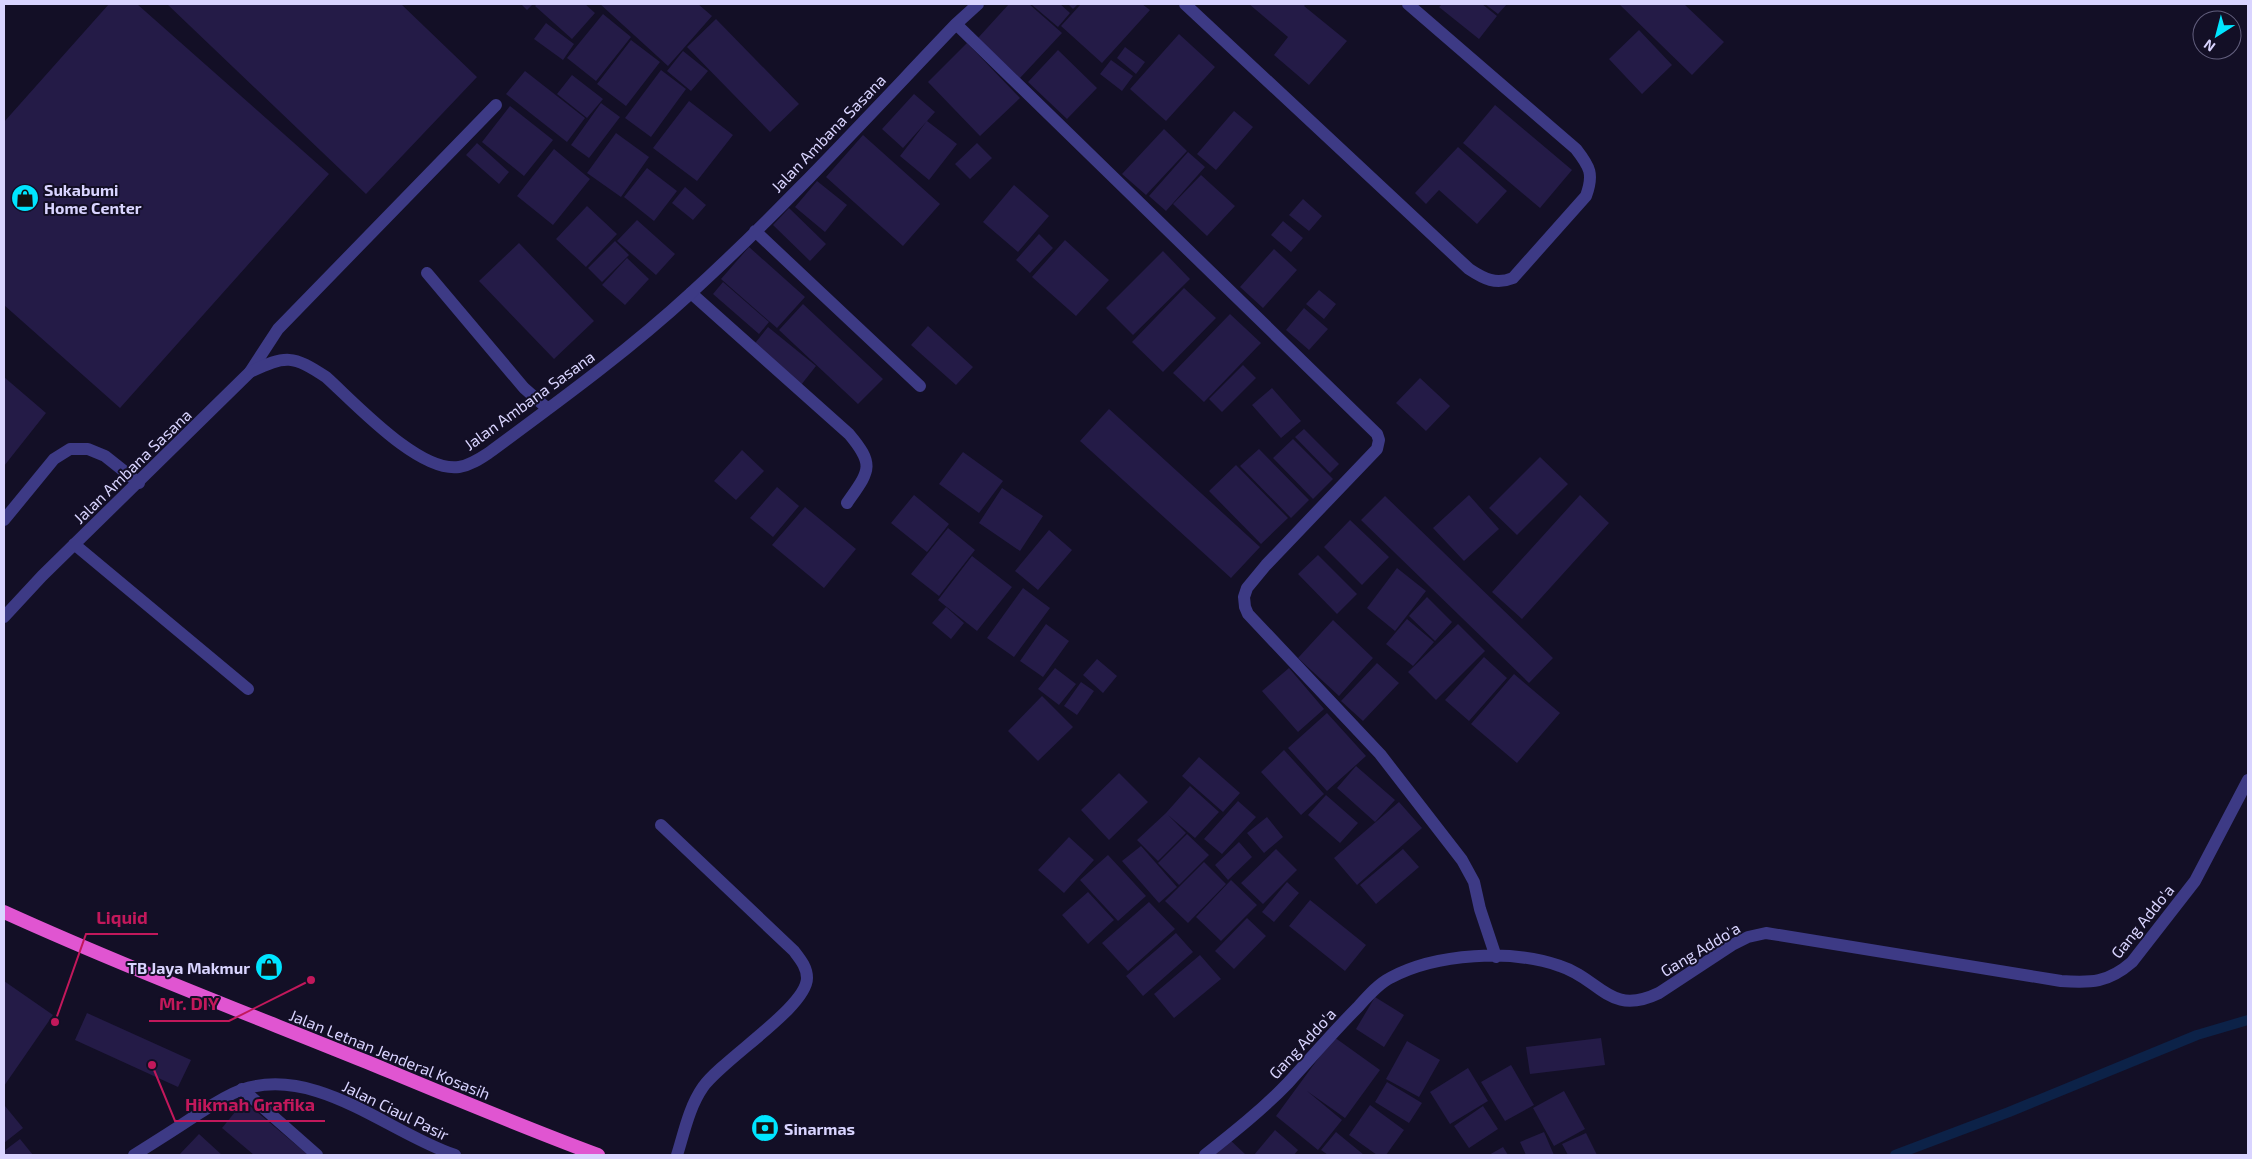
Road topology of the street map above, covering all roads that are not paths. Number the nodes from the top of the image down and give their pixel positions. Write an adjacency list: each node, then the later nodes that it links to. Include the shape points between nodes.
1 (978, 4): 4 (street, Jalan Ambana Sasana)
2 (1185, 4): 3 (street, via 1469,269 1484,279 1505,281 1513,278 1586,196 1591,171 1576,149)
3 (1408, 4)
4 (956, 24): 6 (street, Jalan Ambana Sasana); 21 (street, via 1377,434 1377,449 1248,588 1244,597 1245,607 1406,784 1462,860 1474,882)
5 (496, 105): 9 (street, via 278,329)
6 (755, 231): 8 (street, Jalan Ambana Sasana); 10 (street)
7 (427, 273): 11 (street, via 524,388)
8 (691, 293): 11 (street, Jalan Ambana Sasana, via 618,356); 13 (street, via 849,434 864,452 866,475)
9 (250, 372): 11 (street, Jalan Ambana Sasana, via 280,359 302,363 326,377 410,452 448,466 473,463); 12 (street, Jalan Ambana Sasana)
10 (920, 386)
11 (548, 410)
12 (139, 483): 14 (street, via 105,456 88,449 70,449 54,458); 15 (street, Jalan Ambana Sasana)
13 (848, 503)
14 (4, 520)
15 (74, 544): 16 (street, Jalan Ambana Sasana); 17 (street)
16 (4, 618)
17 (248, 689)
18 (2248, 780): 21 (street, Gang Addo'a, via 2195,881 2132,962 2120,973 2100,981 2061,981 1766,933 1748,937 1659,993 1632,1002 1606,994 1563,966 1524,958)
19 (662, 825): 27 (street, via 794,951 806,970 807,980 792,1006 722,1066 703,1088 692,1109)
20 (4, 912): 26 (highway, Jalan Letnan Jenderal Kosasih, via 159,979)
21 (1496, 957): 28 (street, Gang Addo'a, via 1431,963 1389,978 1329,1036 1287,1083)
22 (242, 1089): 23 (street, Jalan Ciaul Pasir, via 220,1099); 24 (street); 25 (street, Jalan Ciaul Pasir, via 266,1084 306,1088 336,1097)
23 (134, 1155)
24 (317, 1155)
25 (455, 1155)
26 (598, 1155)
27 (678, 1155)
28 (1205, 1155)

